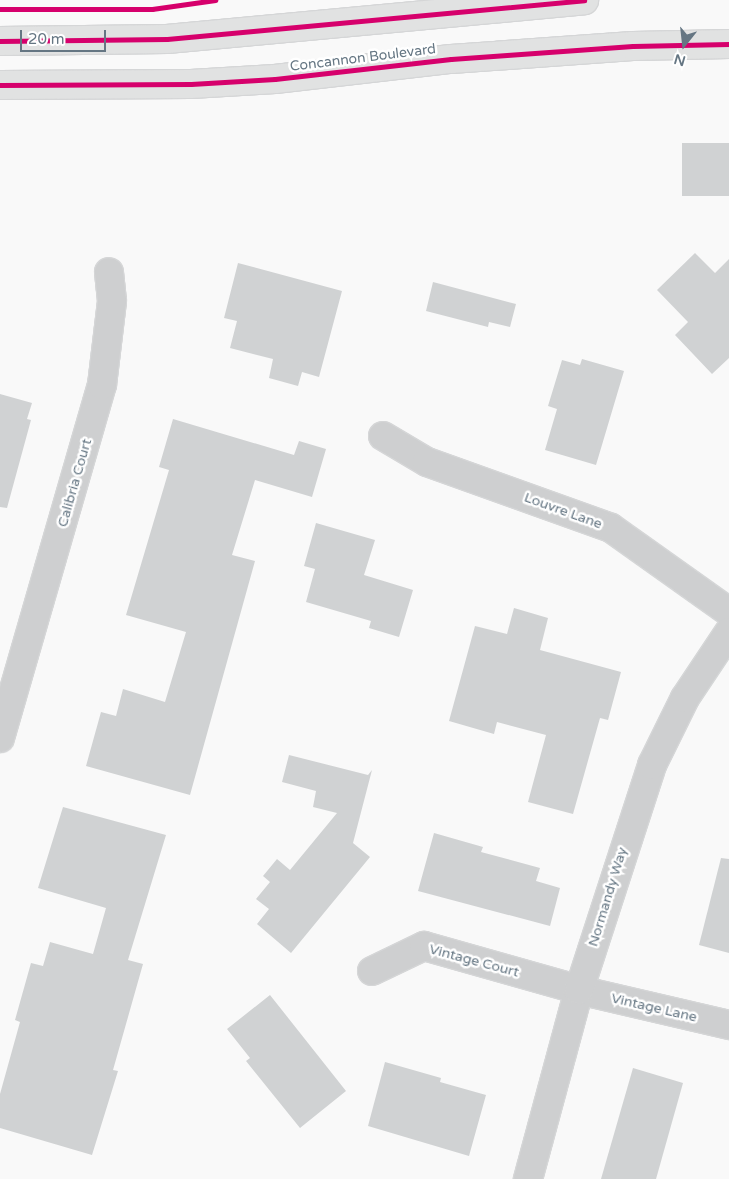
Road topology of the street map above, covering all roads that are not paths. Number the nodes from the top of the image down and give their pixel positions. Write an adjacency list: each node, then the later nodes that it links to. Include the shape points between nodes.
1 (584, 0): 2 (main road, via 167,40)
2 (0, 41)
3 (729, 44): 4 (main road, Concannon Boulevard, via 634,46 461,58 275,79 191,84)
4 (0, 85)
5 (109, 272): 9 (street, Calibria Court, via 111,310 102,386)
6 (384, 436): 7 (street, Louvre Lane, via 427,462 611,528)
7 (729, 612)
8 (729, 632): 12 (street, Normandy Way, via 685,698 652,765)
9 (7, 688): 10 (street, Calibria Court)
10 (0, 738)
11 (372, 971): 12 (street, Vintage Court, via 424,946)
12 (579, 990): 13 (street, Vintage Lane); 14 (street, Normandy Way)
13 (729, 1025)
14 (528, 1179)

